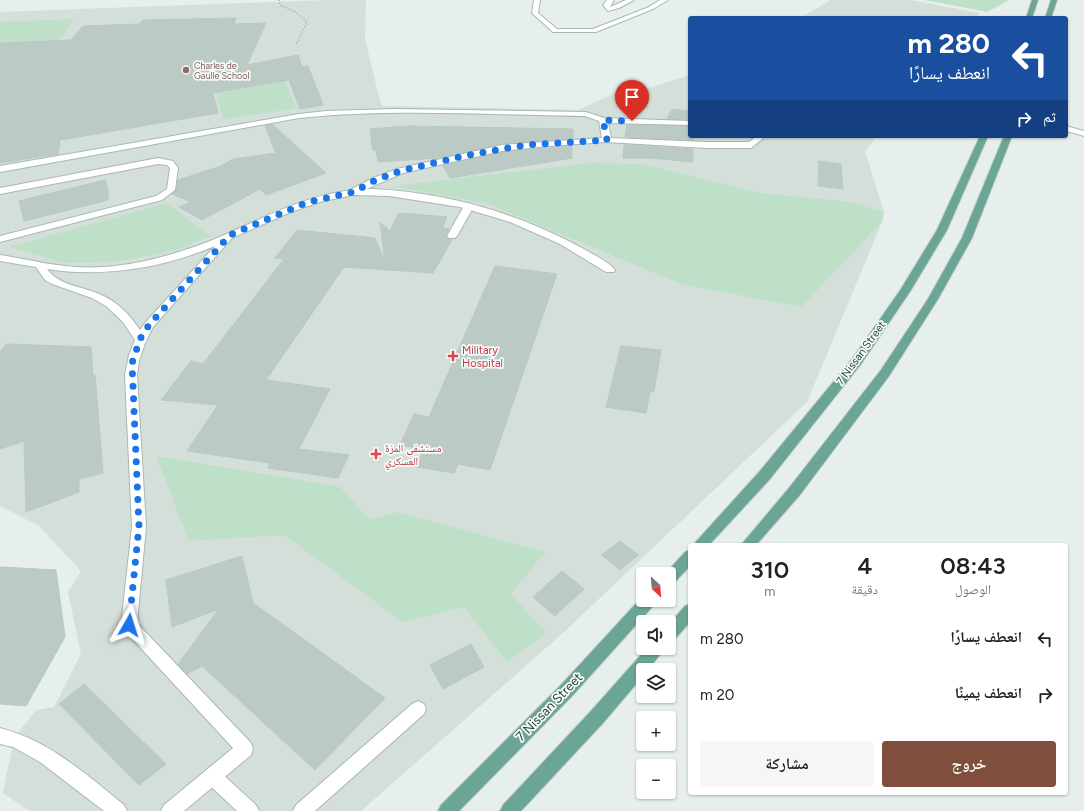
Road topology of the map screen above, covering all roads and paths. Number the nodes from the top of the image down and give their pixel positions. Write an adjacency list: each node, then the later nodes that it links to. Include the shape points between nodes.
1 (280, 0): 10 (path, via 280,5 294,11 307,22)
2 (537, 0): 5 (street, via 535,13 555,31 594,31)
3 (611, 0): 4 (street, via 606,5 608,9 617,8)
4 (631, 0)
5 (665, 0)
6 (1035, 0): 8 (main road)
7 (1054, 0): 9 (main road)
8 (1030, 16)
9 (1049, 16)
10 (296, 45)
11 (603, 120): 12 (street); 19 (street); 21 (street, via 578,114 396,111 326,113)
12 (688, 123)
13 (1068, 129): 14 (street)
14 (1084, 134)
15 (717, 138): 20 (street)
16 (760, 138): 20 (street, via 751,145)
17 (983, 138): 32 (main road, 7 Nissan Street, via 942,230 906,290 857,361 764,475)
18 (1007, 138): 33 (main road, via 967,238 933,299 885,373 794,492)
19 (607, 140): 20 (street); 23 (street, via 525,145 464,156 400,171)
20 (722, 145)
21 (0, 169)
22 (0, 191): 27 (street, via 158,161 170,163 174,168 171,190 159,198)
23 (353, 192): 24 (street, via 402,194); 25 (street, via 308,202)
24 (469, 206): 26 (street); 30 (street, via 516,221 574,247)
25 (230, 235): 29 (street, via 185,252 135,265 86,270); 31 (street)
26 (452, 236)
27 (0, 239)
28 (1, 259): 29 (street)
29 (39, 264): 31 (street, via 54,281 110,304 132,326)
30 (610, 270)
31 (140, 339): 42 (street, via 131,375 139,526 129,625 245,749)
32 (702, 543)
33 (750, 543)
34 (688, 558): 35 (main road)
35 (676, 571)
36 (643, 607): 47 (main road, 7 Nissan Street, via 566,691)
37 (688, 613): 38 (main road)
38 (676, 627)
39 (652, 655): 48 (main road)
40 (418, 709): 46 (street)
41 (0, 736): 43 (street, via 14,738 66,770)
42 (212, 776): 44 (street); 45 (street)
43 (118, 811)
44 (170, 811)
45 (250, 811)
46 (302, 811)
47 (447, 811)
48 (509, 811)

